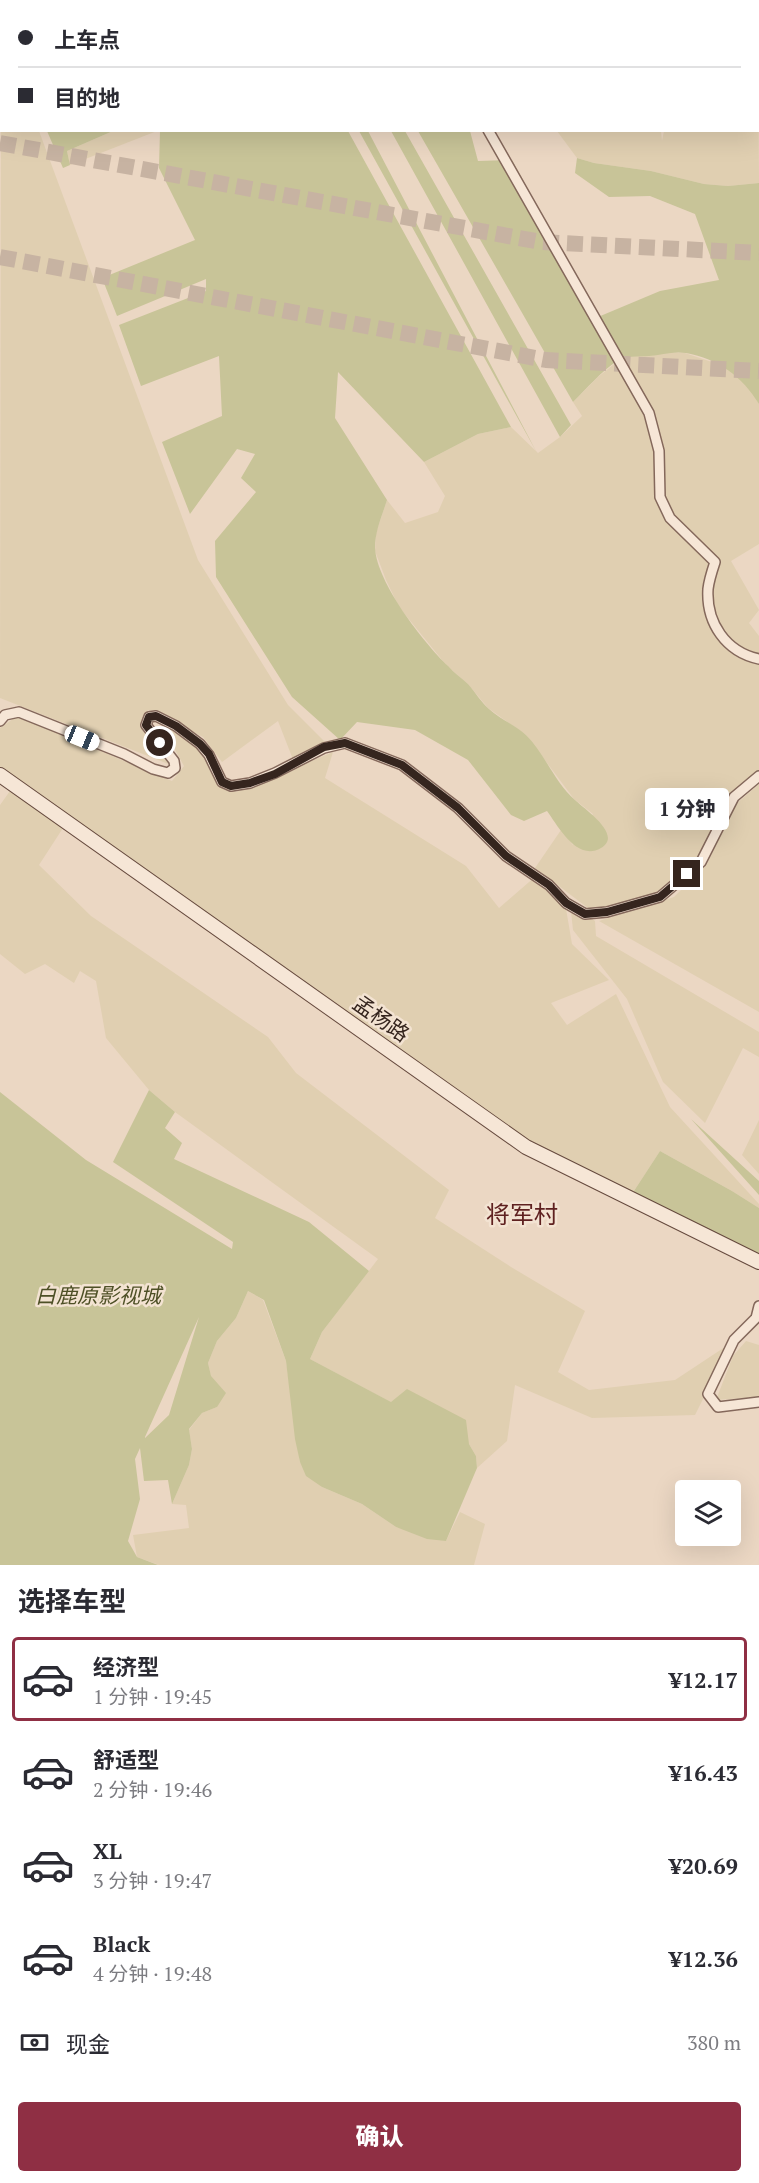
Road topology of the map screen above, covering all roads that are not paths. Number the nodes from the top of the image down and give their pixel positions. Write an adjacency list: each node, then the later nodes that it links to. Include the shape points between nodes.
1 (489, 132): 2 (street, via 649,413 659,451 660,497 670,518 715,562 708,589 710,618 724,640 746,656)
2 (759, 659)
3 (0, 721): 5 (street, via 5,715 19,712 168,773 175,768 174,761 146,725 149,717 156,716 200,744 222,782 231,786 275,774 324,747 345,743 402,765 458,808 506,856 585,914 660,897 701,862 734,797)
4 (0, 775): 6 (main road, 孟杨路, via 526,1147)
5 (759, 776)
6 (759, 1262)
7 (759, 1306): 8 (street, via 756,1318 734,1340 708,1394 718,1407)
8 (759, 1402)

